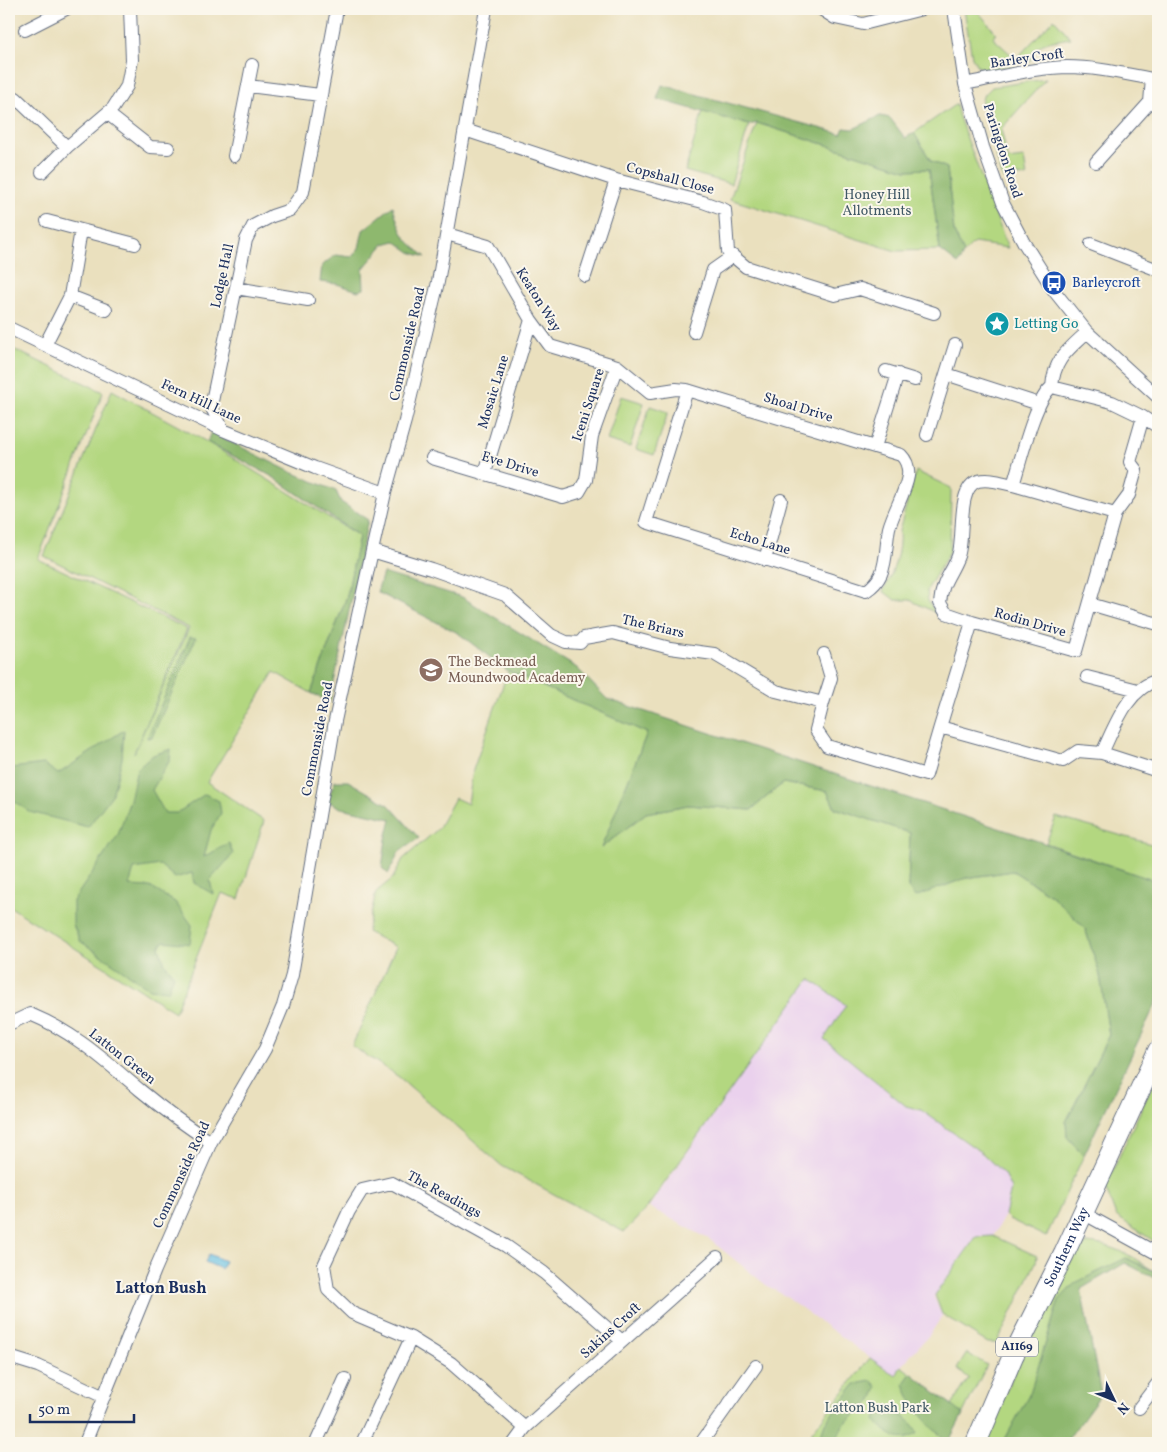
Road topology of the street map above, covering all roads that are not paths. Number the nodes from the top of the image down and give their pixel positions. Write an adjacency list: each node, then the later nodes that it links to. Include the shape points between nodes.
1 (66, 9): 8 (street)
2 (130, 9): 15 (street, via 132,60 127,86)
3 (337, 9): 13 (street, Lodge Hall)
4 (486, 9): 16 (street, Commonside Road)
5 (821, 9): 6 (street, via 835,18 863,24)
6 (922, 9)
7 (954, 9): 11 (street, Paringdon Road)
8 (25, 30)
9 (252, 65): 12 (street)
10 (1155, 80): 11 (street, Barley Croft, via 1066,67); 20 (street, Barley Croft, via 1150,102)
11 (965, 84): 39 (street, Paringdon Road, via 1003,203 1055,292)
12 (248, 86): 13 (street); 19 (street)
13 (320, 95): 31 (street, Lodge Hall, via 303,192 290,210 253,226 246,240)
14 (16, 98): 17 (street)
15 (107, 113): 17 (street); 18 (street, via 150,147)
16 (465, 130): 22 (street, Copshall Close); 25 (street, Commonside Road)
17 (67, 147): 21 (street)
18 (168, 148)
19 (234, 156)
20 (1096, 162)
21 (42, 172)
22 (616, 180): 28 (street, Copshall Close, via 725,210 726,239); 30 (street, Copshall Close)
23 (47, 221): 24 (street)
24 (81, 230): 26 (street); 32 (street)
25 (447, 234): 36 (street, Keaton Way, via 488,246); 58 (street, Commonside Road, via 405,421)
26 (135, 244)
27 (1091, 244): 29 (street)
28 (732, 256): 35 (street, via 746,267 835,295 860,289); 38 (street, via 713,270)
29 (1158, 270)
30 (585, 276)
31 (236, 288): 33 (street); 51 (street, Lodge Hall, via 211,406)
32 (70, 296): 34 (street); 40 (street)
33 (308, 300)
34 (106, 310)
35 (934, 313)
36 (531, 320): 42 (street, Keaton Way, via 550,346); 55 (street, Mosaic Lane)
37 (9, 328): 40 (street, Fern Hill Lane)
38 (694, 332)
39 (1088, 332): 45 (street, via 1062,355 1053,372); 47 (street, Paringdon Road)
40 (45, 345): 51 (street, Fern Hill Lane)
41 (955, 345): 43 (street)
42 (617, 366): 46 (street, Iceni Square, via 650,393); 57 (street, Iceni Square, via 592,436 586,480)
43 (946, 374): 48 (street); 52 (street)
44 (915, 380): 53 (street, via 892,373)
45 (1052, 387): 48 (street); 49 (street, via 1112,402)
46 (687, 390): 53 (street, Shoal Drive); 62 (street, Echo Lane, via 646,522)
47 (1158, 397)
48 (1039, 404): 56 (street)
49 (1143, 417): 50 (street); 60 (street, Rodin Drive, via 1130,462 1136,470 1129,495)
50 (1158, 427)
51 (223, 430): 58 (street, Fern Hill Lane)
52 (927, 435)
53 (875, 447): 63 (street, Shoal Drive, via 901,455 908,465 908,475 889,528 881,575)
54 (432, 458): 55 (street, Eve Drive)
55 (485, 474): 57 (street, Eve Drive, via 563,497)
56 (1013, 486): 60 (street); 65 (street, via 977,481 964,500 958,556 945,581 940,603 946,613)
57 (579, 492)
58 (385, 493): 61 (street, Commonside Road)
59 (781, 500): 62 (street)
60 (1116, 514): 64 (street, Rodin Drive)
61 (372, 551): 71 (street, The Briars, via 505,595 551,635 566,642 580,643 584,638 613,633 670,648 714,654 776,690); 77 (street, Commonside Road, via 335,722 290,982 265,1048)
62 (765, 560): 63 (street, Echo Lane)
63 (866, 591)
64 (1090, 604): 65 (street, Rodin Drive, via 1076,651); 66 (street)
65 (972, 622): 72 (street, Rodin Drive)
66 (1158, 624)
67 (824, 654): 71 (street, via 832,678)
68 (1087, 677): 70 (street)
69 (1157, 677): 70 (street)
70 (1138, 690): 73 (street, via 1124,708)
71 (823, 703): 72 (street, via 816,730 827,746 926,776)
72 (940, 727): 73 (street, via 1063,760 1078,751)
73 (1102, 753): 74 (street)
74 (1158, 771)
75 (9, 1024): 77 (street, Latton Green, via 30,1014 53,1024 102,1057 154,1101)
76 (1158, 1051): 78 (main road, Southern Way / A1169)
77 (211, 1142): 87 (street, Commonside Road)
78 (1083, 1213): 79 (street); 95 (main road, Southern Way / A1169, via 1013,1356)
79 (1158, 1254)
80 (718, 1257): 82 (street, Sakins Croft)
81 (411, 1338): 82 (street, The Readings, via 352,1313 328,1290 324,1265 362,1190 392,1183 506,1246 544,1273); 89 (street, The Readings, via 451,1363); 92 (street)
82 (622, 1341): 89 (street, Sakins Croft)
83 (9, 1357): 87 (street, via 38,1366)
84 (756, 1366): 94 (street)
85 (345, 1379): 91 (street)
86 (1158, 1384): 88 (street)
87 (104, 1397): 90 (street, Commonside Road)
88 (1139, 1408)
89 (525, 1428): 93 (street)
90 (85, 1443)
91 (316, 1443)
92 (362, 1443)
93 (514, 1443)
94 (701, 1443)
95 (976, 1443)

